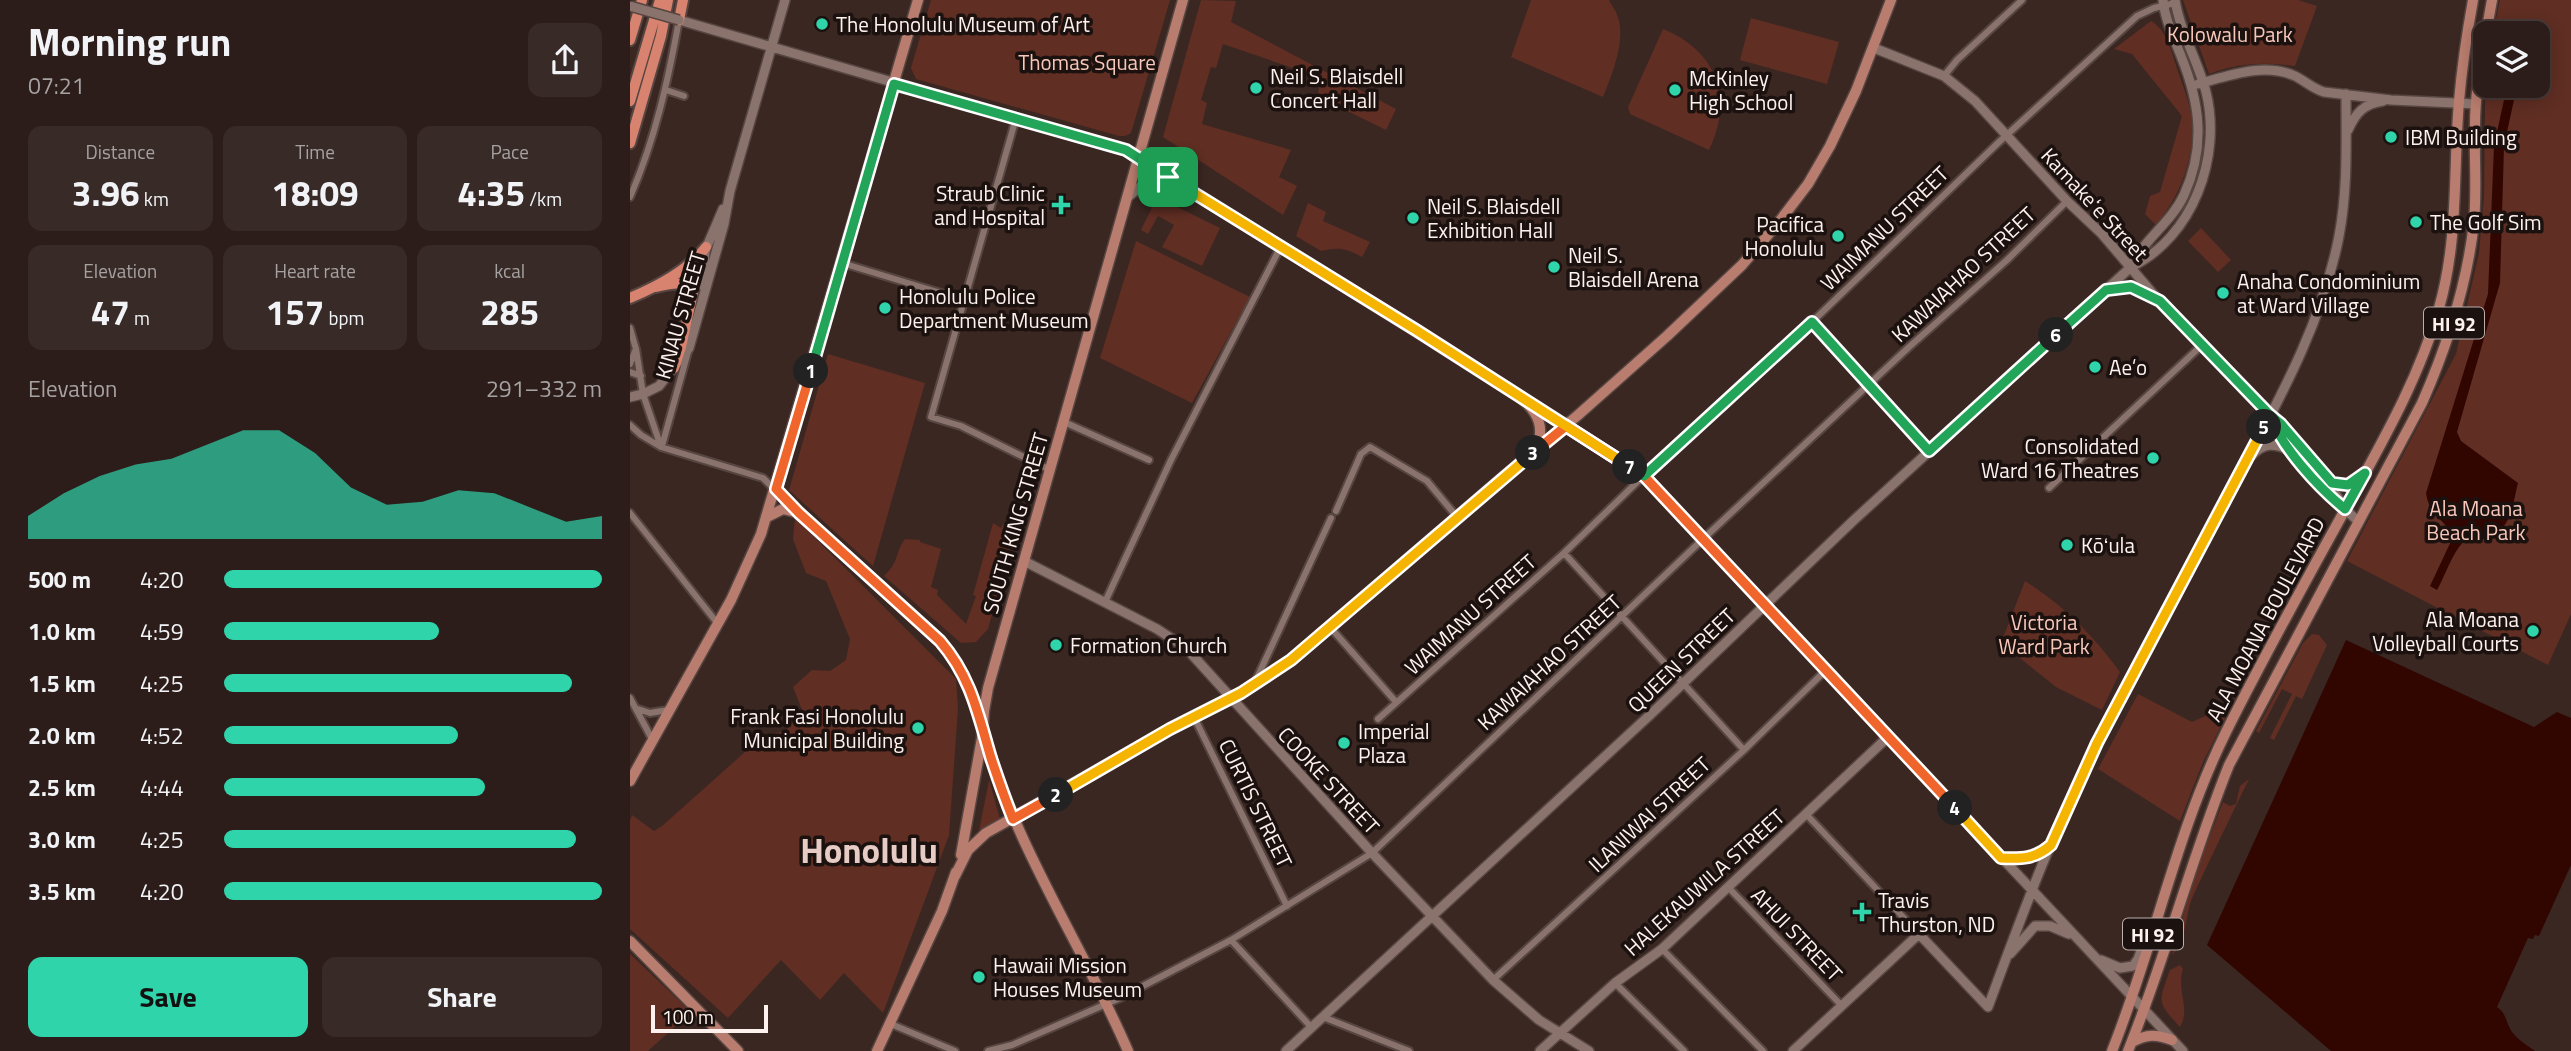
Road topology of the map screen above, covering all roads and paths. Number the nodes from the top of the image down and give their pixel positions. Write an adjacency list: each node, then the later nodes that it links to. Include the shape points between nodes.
1 (634, 0): 16 (highway)
2 (642, 0): 19 (highway)
3 (660, 0): 31 (highway)
4 (668, 0): 37 (highway)
5 (683, 0): 17 (highway)
6 (785, 0): 20 (street, KINAU STREET)
7 (918, 0): 24 (main road)
8 (1183, 0): 38 (main road, SOUTH KING STREET)
9 (1891, 0): 21 (main road)
10 (2473, 0): 32 (main road, ALA MOANA BOULEVARD / HI 92)
11 (2492, 0): 18 (main road)
12 (2020, 1): 22 (street)
13 (2175, 1): 14 (street, WAIMANU STREET); 23 (street, QUEEN STREET)
14 (2163, 2): 25 (street, QUEEN STREET); 35 (street, WAIMANU STREET, via 2137,16)
15 (630, 6): 17 (street, bridge)
16 (630, 13)
17 (679, 20): 20 (street); 26 (street)
18 (2488, 21)
19 (630, 40)
20 (771, 48): 24 (street); 40 (street, KINAU STREET)
21 (1874, 48): 22 (street, Kamakeʻe Street); 70 (main road, via 1820,166 1779,222 1707,299)
22 (1944, 76): 35 (street, Kamakeʻe Street)
23 (2203, 83): 25 (street); 27 (street, via 2272,71 2296,76 2315,89); 47 (street, QUEEN STREET, via 2211,136 2204,180 2177,227)
24 (894, 84): 34 (street); 46 (main road)
25 (2193, 86): 47 (street, QUEEN STREET, via 2199,134 2192,173 2175,212 2136,255)
26 (666, 90): 28 (street); 41 (street)
27 (2346, 94): 30 (street); 36 (street)
28 (684, 96)
29 (2477, 98): 33 (main road, ALA MOANA BOULEVARD / HI 92)
30 (2391, 100): 32 (street); 36 (street, via 2359,111)
31 (630, 101)
32 (2459, 103): 33 (street); 78 (main road, ALA MOANA BOULEVARD / HI 92, via 2455,218 2439,308 2406,394)
33 (2476, 104): 90 (main road, ALA MOANA BOULEVARD / HI 92, via 2474,220 2455,320 2422,403)
34 (1016, 118): 38 (street, via 1126,150); 51 (street)
35 (2008, 135): 43 (street, Kamakeʻe Street); 54 (street, WAIMANU STREET)
36 (2346, 135): 67 (street, via 2344,204 2331,269 2306,342)
37 (630, 144)
38 (1139, 158): 39 (street); 42 (main road, SOUTH KING STREET)
39 (1168, 177): 42 (street, via 1151,178); 45 (street)
40 (730, 191): 44 (street, KINAU STREET); 53 (street, KINAU STREET)
41 (630, 197)
42 (1128, 197): 68 (main road, SOUTH KING STREET)
43 (2067, 201): 47 (street, Kamakeʻe Street); 63 (street, KAWAIAHAO STREET)
44 (706, 247): 48 (highway); 53 (street, KINAU STREET)
45 (1280, 248): 66 (street); 94 (street, via 1171,460)
46 (842, 263): 51 (street); 82 (main road)
47 (2131, 267): 49 (street, QUEEN STREET); 52 (street, Kamakeʻe Street)
48 (656, 287): 50 (highway); 60 (highway, via 677,283 693,292)
49 (2106, 290): 52 (street, via 2131,287); 74 (street, QUEEN STREET)
50 (630, 298)
51 (964, 300): 77 (street, via 931,417 961,426)
52 (2160, 301): 56 (street, Kamakeʻe Street)
53 (701, 305): 57 (street, KINAU STREET)
54 (1812, 322): 63 (street); 79 (street, WAIMANU STREET)
55 (630, 328): 58 (street)
56 (2202, 345): 67 (street, Kamakeʻe Street); 81 (street)
57 (689, 348): 60 (street); 71 (street, KINAU STREET)
58 (636, 349): 59 (street); 62 (street)
59 (630, 364)
60 (674, 368): 64 (street, via 659,386)
61 (630, 372): 62 (street)
62 (641, 376): 64 (street)
63 (1869, 387): 74 (street); 91 (street, KAWAIAHAO STREET)
64 (643, 394): 65 (street); 71 (street)
65 (630, 397)
66 (1521, 398): 70 (street); 72 (main road, via 1540,423)
67 (2270, 415): 73 (street, Kamakeʻe Street, via 2276,432); 75 (street); 80 (street, Kamakeʻe Street)
68 (1063, 422): 76 (street); 77 (main road, SOUTH KING STREET)
69 (630, 425): 71 (street)
70 (1566, 426): 72 (main road); 79 (street)
71 (661, 447): 82 (street, via 763,478)
72 (1536, 450): 88 (main road)
73 (2291, 450): 75 (street, via 2272,444); 83 (street, Kamakeʻe Street)
74 (1929, 451): 95 (street, QUEEN STREET)
75 (2248, 458): 116 (street, via 2097,743)
76 (1149, 460)
77 (1050, 470): 93 (main road, SOUTH KING STREET)
78 (2365, 473): 80 (street, via 2345,486); 83 (main road, ALA MOANA BOULEVARD / HI 92)
79 (1644, 476): 91 (street); 92 (street, WAIMANU STREET)
80 (2327, 481): 83 (street, Kamakeʻe Street)
81 (2049, 488)
82 (776, 489): 86 (street); 87 (main road)
83 (2345, 509): 90 (street); 119 (main road, ALA MOANA BOULEVARD / HI 92, via 2226,732 2197,796)
84 (1336, 511): 88 (street, via 1362,454 1370,447 1427,481)
85 (630, 513): 97 (street)
86 (799, 513): 87 (main road, via 787,508); 109 (main road, via 940,641 971,689)
87 (767, 517): 97 (main road)
88 (1457, 517): 98 (main road)
89 (1331, 518): 101 (street)
90 (2359, 522): 136 (main road, ALA MOANA BOULEVARD / HI 92, via 2229,765)
91 (1703, 539): 95 (street); 96 (street, KAWAIAHAO STREET)
92 (1563, 553): 96 (street); 104 (street, WAIMANU STREET)
93 (1024, 561): 94 (street, COOKE STREET); 109 (main road, SOUTH KING STREET, via 985,700)
94 (1105, 602): 103 (street, COOKE STREET, via 1185,648)
95 (1764, 605): 99 (street); 100 (street, QUEEN STREET)
96 (1624, 617): 100 (street); 117 (street, KAWAIAHAO STREET)
97 (718, 624): 106 (main road)
98 (1330, 627): 101 (main road); 104 (street)
99 (1826, 670): 110 (street); 112 (street, ILANIWAI STREET)
100 (1683, 682): 112 (street); 124 (street, QUEEN STREET)
101 (1254, 684): 103 (main road)
102 (630, 698): 105 (street)
103 (1230, 698): 107 (main road); 117 (street, COOKE STREET)
104 (1396, 702): 108 (street, WAIMANU STREET)
105 (636, 708): 106 (street, via 650,713); 111 (street)
106 (668, 710): 111 (main road)
107 (1194, 717): 115 (main road); 123 (street, CURTIS STREET)
108 (1378, 719)
109 (982, 726): 115 (main road); 120 (main road, SOUTH KING STREET)
110 (1888, 737): 114 (street, HALEKAUWILA STREET); 118 (street)
111 (652, 739): 113 (main road)
112 (1744, 750): 131 (street, ILANIWAI STREET)
113 (630, 781)
114 (1806, 814): 121 (street, HALEKAUWILA STREET); 125 (street)
115 (1013, 819): 120 (main road, via 974,843); 134 (main road)
116 (2051, 845): 118 (street, via 2026,859); 122 (street)
117 (1372, 853): 123 (street, KAWAIAHAO STREET); 124 (street, COOKE STREET)
118 (2001, 858): 122 (street)
119 (2173, 871): 128 (street, via 2133,966 2113,967); 133 (main road, ALA MOANA BOULEVARD / HI 92)
120 (955, 876): 138 (main road, SOUTH KING STREET)
121 (1728, 887): 129 (street, HALEKAUWILA STREET); 135 (street, AHUI STREET)
122 (2032, 890): 128 (street); 130 (street)
123 (1286, 906): 126 (street, KAWAIAHAO STREET)
124 (1433, 914): 131 (street, COOKE STREET); 137 (street, QUEEN STREET)
125 (1919, 934): 130 (street, via 1988,1007); 135 (street)
126 (1231, 940): 134 (street, KAWAIAHAO STREET); 139 (street)
127 (630, 941): 144 (main road)
128 (2085, 947): 130 (street, via 2061,930 2040,924 2030,929); 133 (street)
129 (1662, 949): 132 (street, HALEKAUWILA STREET); 155 (street)
130 (2005, 961)
131 (1493, 980): 140 (street, COOKE STREET)
132 (1615, 983): 140 (street, HALEKAUWILA STREET); 154 (street)
133 (2133, 998): 136 (street); 157 (main road, ALA MOANA BOULEVARD / HI 92)
134 (1107, 1002): 142 (street, KAWAIAHAO STREET); 149 (main road)
135 (1840, 1005): 156 (street)
136 (2144, 1010): 141 (street); 143 (main road, ALA MOANA BOULEVARD / HI 92)
137 (1324, 1017): 139 (street, QUEEN STREET); 151 (street)
138 (891, 1024): 145 (main road, SOUTH KING STREET); 146 (street)
139 (1312, 1028): 150 (street, QUEEN STREET)
140 (1559, 1033): 152 (street, HALEKAUWILA STREET); 153 (street, COOKE STREET)
141 (2172, 1040): 143 (main road, via 2145,1035); 158 (street)
142 (1013, 1045): 147 (street, KAWAIAHAO STREET); 148 (street)
143 (2130, 1046)
144 (738, 1051)
145 (877, 1051)
146 (955, 1051)
147 (988, 1051)
148 (1020, 1051)
149 (1128, 1051)
150 (1286, 1051)
151 (1409, 1051)
152 (1540, 1051)
153 (1589, 1051)
154 (1684, 1051)
155 (1763, 1051)
156 (1793, 1051)
157 (2112, 1051)
158 (2183, 1051)

